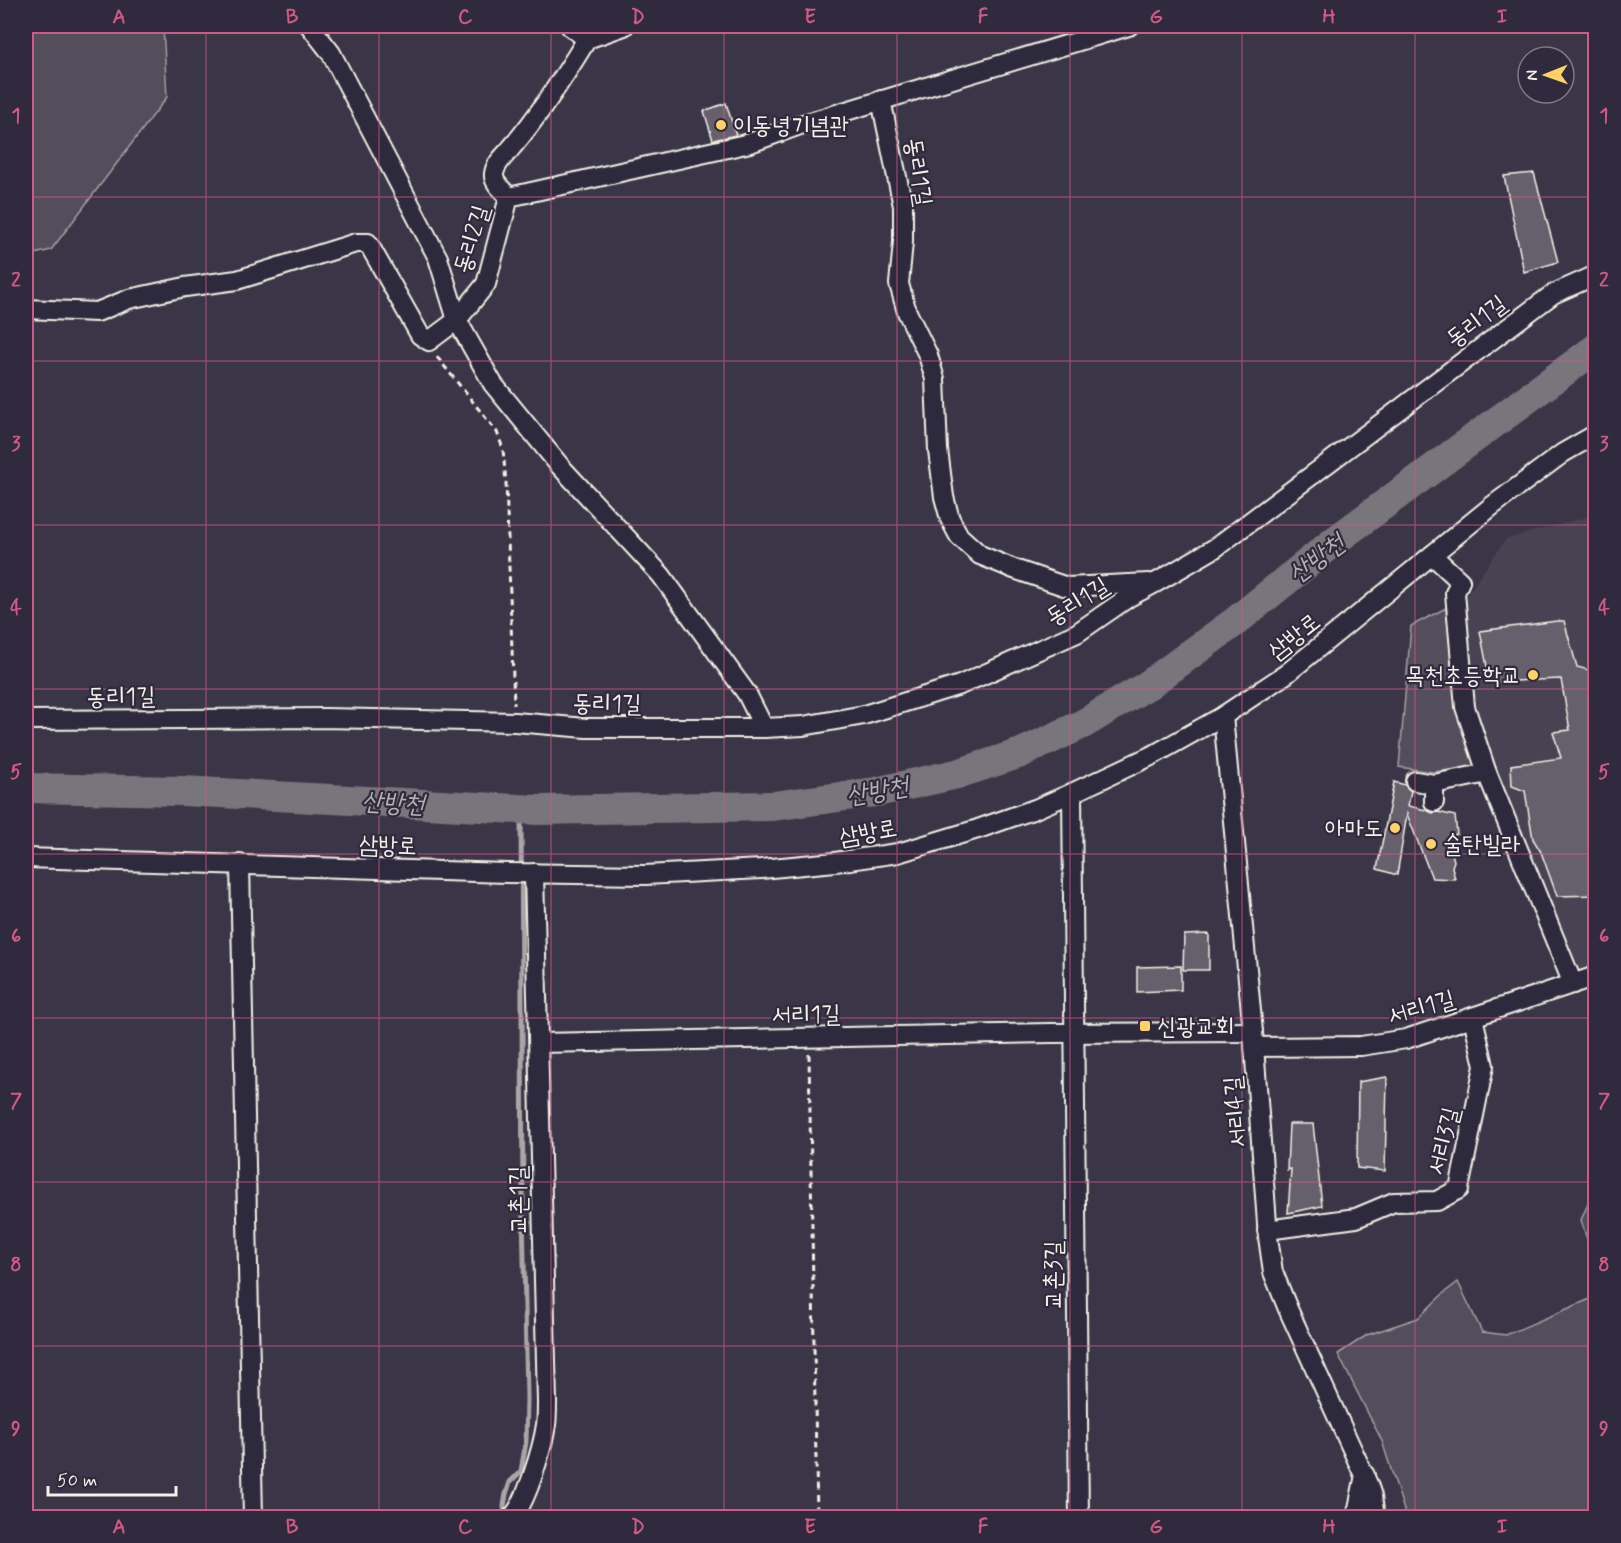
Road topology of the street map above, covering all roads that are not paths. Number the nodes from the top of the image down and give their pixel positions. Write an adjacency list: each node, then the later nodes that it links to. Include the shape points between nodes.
1 (310, 26): 10 (street, via 331,53 438,258)
2 (570, 26): 5 (street)
3 (624, 26): 5 (street)
4 (1129, 26): 6 (street, 동리2길)
5 (587, 39): 7 (street, via 556,91 498,164 496,182)
6 (882, 100): 7 (street, 동리2길, via 750,143); 13 (street, 동리1길, via 903,206 899,284 935,379 944,497 959,536 980,555 1067,587)
7 (508, 197): 10 (street, 동리2길, via 486,284)
8 (1596, 275): 13 (street, 동리1길, via 1553,294 1215,548)
9 (26, 309): 10 (street, 동리2길, via 97,312 129,299 237,280 356,243 368,243 420,335 429,341)
10 (457, 320): 16 (street, via 493,384 560,466 661,575 747,694)
11 (1596, 434): 12 (street, 삼방로, via 1563,453)
12 (1432, 555): 14 (street, 삼방로, via 1286,674); 17 (street, via 1460,581 1455,593 1465,706)
13 (1157, 582): 16 (street, 동리1길, via 1077,633 960,685 864,716)
14 (1223, 716): 19 (street, 삼방로); 27 (street, 서리4길)
15 (26, 720): 16 (street, 동리1길, via 325,718 515,722 586,728)
16 (764, 728)
17 (1486, 773): 18 (street, via 1434,793); 24 (street)
18 (1415, 781)
19 (1072, 793): 22 (street, 삼방로, via 978,829 898,853 726,871 645,875); 26 (street)
20 (26, 858): 21 (street, 삼방로)
21 (240, 864): 22 (street, 삼방로); 32 (street)
22 (533, 873): 28 (street, 교촌1길)
23 (1596, 976): 24 (street, 서리1길)
24 (1573, 984): 25 (street, 서리1길)
25 (1473, 1017): 27 (street, 서리1길, via 1406,1039 1361,1046); 29 (street, 서리3길, via 1484,1066 1459,1189 1437,1201 1394,1202 1356,1218)
26 (1075, 1033): 27 (street, 서리1길); 28 (street, 서리1길); 33 (street, 교촌3길)
27 (1253, 1039): 29 (street, 서리4길)
28 (538, 1043): 31 (street, 교촌1길, via 547,1410 540,1451 527,1491)
29 (1267, 1230): 30 (street, 서리4길, via 1273,1272)
30 (1366, 1480): 34 (street); 35 (street, 서리4길)
31 (513, 1516)
32 (254, 1518)
33 (1079, 1518)
34 (1356, 1518)
35 (1375, 1518)

